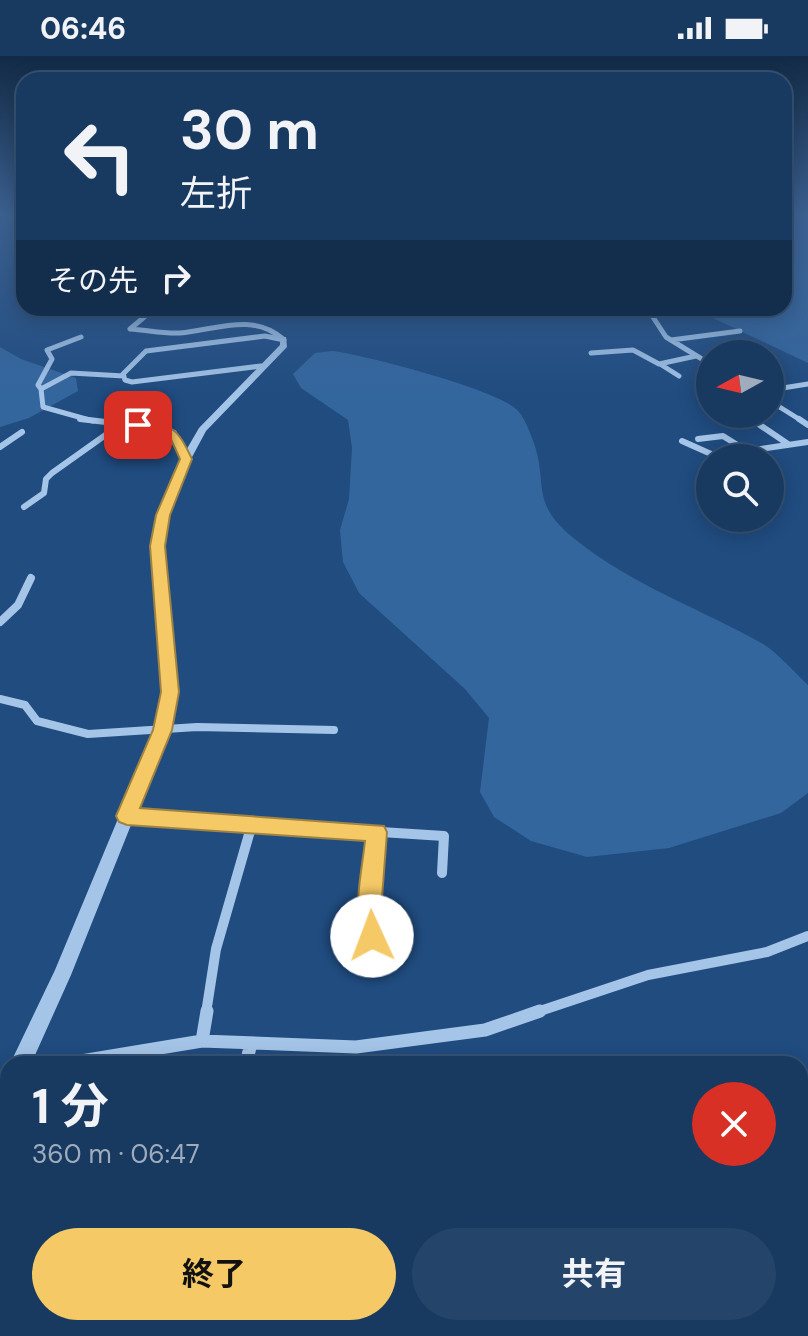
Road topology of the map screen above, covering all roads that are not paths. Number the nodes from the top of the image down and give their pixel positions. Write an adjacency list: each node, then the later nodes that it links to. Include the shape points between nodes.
1 (145, 316): 5 (street, via 130,329 177,333 261,324)
2 (653, 316): 6 (street)
3 (740, 331): 6 (street)
4 (81, 337): 15 (street, via 47,350 52,359 38,385)
5 (284, 339): 10 (street); 11 (street, via 265,336 146,351)
6 (671, 340): 8 (street)
7 (591, 353): 9 (street, via 633,350)
8 (696, 356): 9 (street)
9 (659, 364): 12 (street)
10 (261, 366): 11 (street, via 132,382); 29 (street, via 202,430)
11 (124, 376): 15 (street, via 71,373)
12 (679, 376)
13 (808, 384): 14 (street)
14 (784, 388)
15 (41, 389): 17 (street, via 43,407 64,417)
16 (784, 410): 18 (street)
17 (121, 424): 29 (street, via 174,433); 30 (street, via 52,473 44,493)
18 (808, 425)
19 (764, 428): 25 (street)
20 (22, 432): 27 (street)
21 (698, 439): 24 (street, via 723,436)
22 (682, 441): 28 (street)
23 (808, 442): 25 (street)
24 (732, 444)
25 (789, 445): 26 (street)
26 (784, 446)
27 (0, 447)
28 (696, 448)
29 (186, 459): 34 (street, via 163,515 157,546 170,692)
30 (24, 507)
31 (31, 578): 32 (street, via 18,605)
32 (0, 622)
33 (0, 699): 34 (street, via 25,705 37,721 88,734)
34 (162, 730): 35 (street); 36 (street)
35 (334, 730)
36 (127, 816): 37 (street); 44 (street)
37 (252, 824): 38 (street); 42 (street, via 216,949)
38 (376, 832): 39 (street, via 444,836); 40 (street)
39 (442, 873)
40 (372, 936)
41 (808, 936): 43 (street, via 767,952 648,975 485,1030 356,1047)
42 (202, 1041): 43 (street); 45 (street)
43 (251, 1043): 46 (street)
44 (24, 1056)
45 (111, 1056)
46 (248, 1056)

